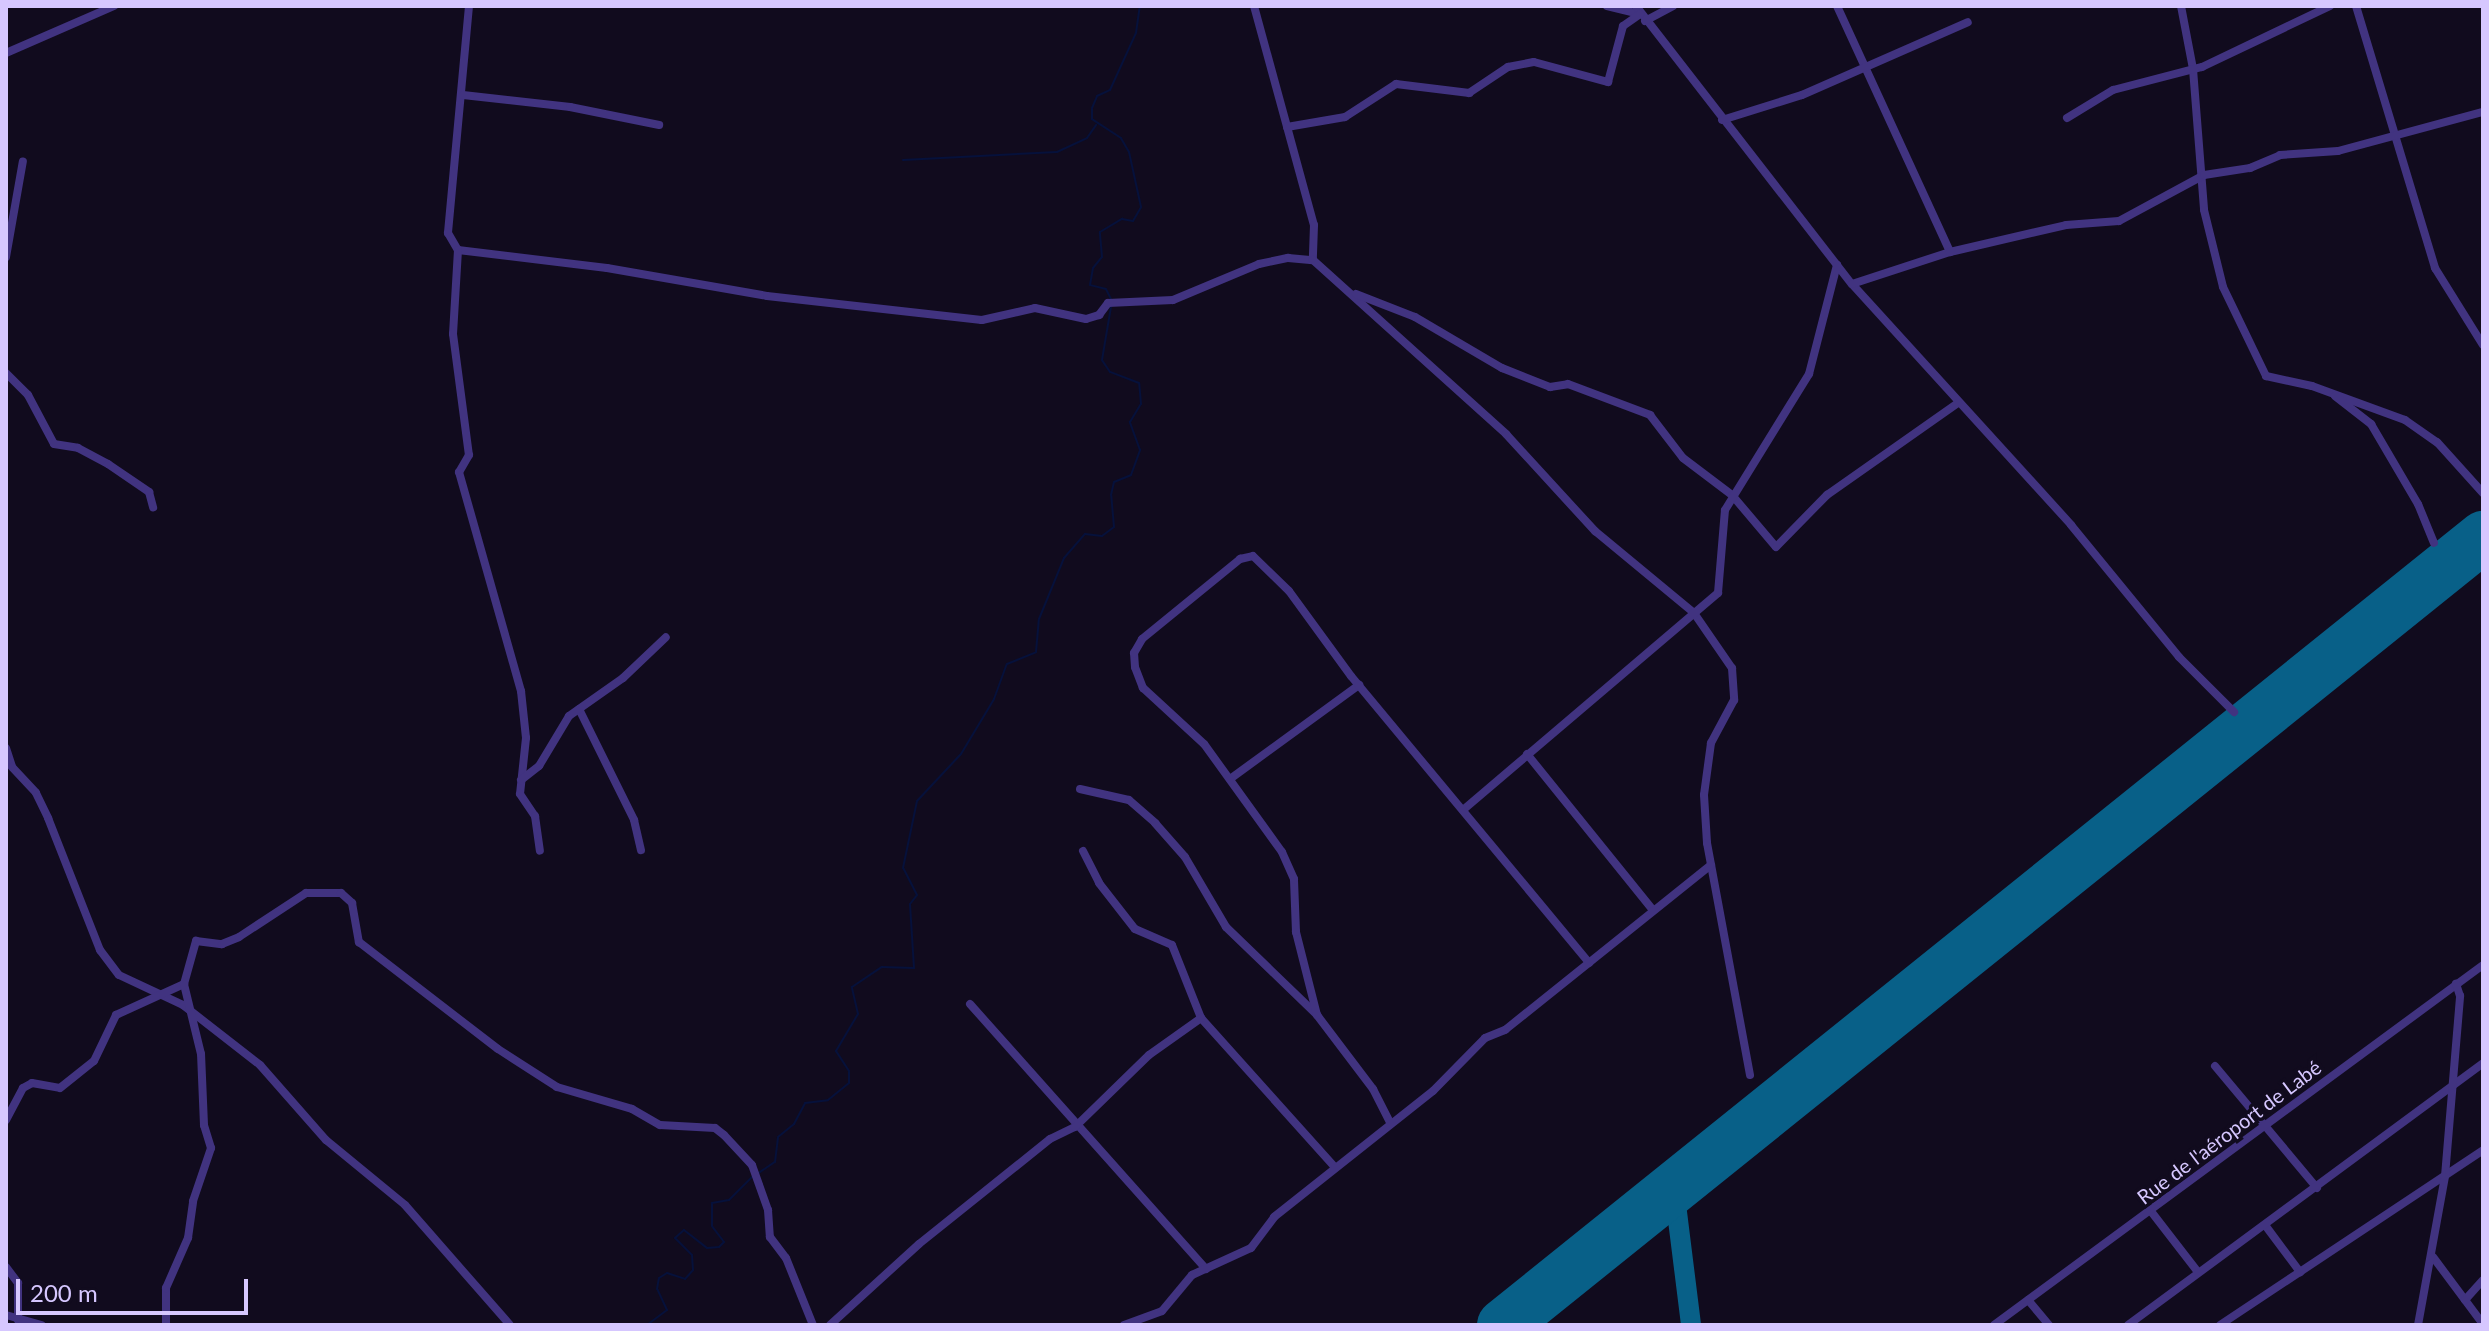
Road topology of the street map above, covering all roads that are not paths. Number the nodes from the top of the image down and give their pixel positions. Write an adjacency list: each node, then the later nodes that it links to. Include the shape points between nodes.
1 (114, 6): 12 (street)
2 (469, 6): 15 (street)
3 (1254, 6): 20 (street)
4 (1607, 6): 10 (street)
5 (1673, 6): 10 (street)
6 (1837, 6): 13 (street)
7 (2181, 6): 14 (street)
8 (2330, 6): 14 (street, via 2292,28)
9 (2356, 6): 21 (street)
10 (1640, 14): 18 (street); 20 (street, via 1623,26 1608,82 1534,62 1508,67 1469,93 1396,84 1345,117)
11 (1968, 22): 13 (street)
12 (6, 53)
13 (1865, 65): 18 (street, via 1802,95); 25 (street)
14 (2193, 69): 17 (street, via 2113,90); 23 (street)
15 (463, 95): 19 (street, via 570,107); 24 (street, via 448,233)
16 (2483, 112): 21 (street)
17 (2067, 118)
18 (1722, 120): 28 (street)
19 (659, 125)
20 (1287, 127): 27 (street, via 1314,225)
21 (2398, 134): 23 (street, via 2338,151 2280,155 2250,168); 31 (street, via 2435,268)
22 (23, 161): 26 (street)
23 (2204, 175): 25 (street, via 2119,221 2066,225); 33 (street, via 2204,210 2223,287 2266,376)
24 (458, 250): 27 (street, via 607,268 767,296 982,320 1035,308 1086,319 1112,304 1185,297 1259,264); 47 (street, via 453,334 469,455 459,472 521,691 526,738)
25 (1950, 252): 29 (street)
26 (6, 257)
27 (1313, 260): 30 (street)
28 (1837, 265): 29 (street); 36 (street, via 1809,374)
29 (1852, 284): 34 (street)
30 (1356, 294): 36 (street, via 1415,317 1502,368 1550,387 1568,384 1629,403 1650,415 1683,458); 39 (street, via 1506,434 1595,531)
31 (2483, 345)
32 (6, 373): 37 (street, via 28,395 54,444 78,448 108,464 149,492)
33 (2332, 393): 35 (street, via 2419,429); 38 (street, via 2371,424)
34 (1958, 403): 36 (street, via 1827,495 1776,547); 43 (street, via 2071,525 2179,657)
35 (2483, 493)
36 (1732, 495): 39 (street, via 1721,527 1722,586)
37 (153, 507)
38 (2434, 543)
39 (1694, 613): 45 (street); 53 (street, via 1735,681 1734,700 1711,743 1703,778)
40 (666, 637): 42 (street, via 623,678)
41 (1359, 685): 46 (street); 46 (street, via 1259,558 1240,559 1159,624 1134,653 1143,688 1196,736); 49 (street)
42 (579, 709): 47 (street, via 539,766); 50 (street, via 631,812)
43 (2234, 712)
44 (6, 748): 59 (street, via 12,767 36,793 48,818 100,950 119,975)
45 (1527, 754): 49 (street); 54 (street)
46 (1230, 779): 62 (street, via 1268,828 1294,879 1296,932)
47 (521, 780): 51 (street, via 520,794 535,816)
48 (1080, 789): 62 (street, via 1129,800 1155,823 1185,857 1226,927)
49 (1463, 810): 55 (street)
50 (641, 850)
51 (540, 851)
52 (1083, 851): 63 (street, via 1099,883 1135,929 1172,945)
53 (1711, 865): 54 (street); 66 (street)
54 (1652, 909): 55 (street)
55 (1589, 963): 70 (street, via 1505,1030 1485,1038 1462,1066)
56 (2483, 965): 58 (street, Rue de l'aéroport de Labé)
57 (184, 984): 59 (street); 61 (street); 93 (street, via 196,941 222,944 306,893 341,893 352,903 359,942 498,1049 557,1087 632,1109 660,1125 715,1128 752,1165 768,1210 770,1237 786,1258)
58 (2456, 984): 67 (street); 69 (street, Rue de l'aéroport de Labé)
59 (158, 996): 61 (street); 68 (street, via 116,1015 94,1061 60,1088 32,1083 23,1088)
60 (970, 1004): 71 (street)
61 (188, 1009): 91 (street, via 201,1054 204,1125 211,1148 193,1201 188,1238 166,1288); 92 (street, via 260,1065 326,1140 405,1205)
62 (1317, 1015): 70 (street, via 1373,1089)
63 (1201, 1018): 71 (street, via 1175,1042 1149,1055); 73 (street)
64 (2483, 1063): 67 (street)
65 (2215, 1066): 69 (street)
66 (1750, 1075)
67 (2453, 1085): 74 (street); 75 (street)
68 (6, 1120)
69 (2266, 1123): 75 (street); 76 (street, Rue de l'aéroport de Labé)
70 (1391, 1124): 73 (street)
71 (1075, 1127): 80 (street); 94 (street, via 1050,1139 919,1244)
72 (2483, 1150): 74 (street)
73 (1334, 1166): 80 (street, via 1274,1217 1251,1248)
74 (2445, 1176): 78 (street); 82 (street)
75 (2317, 1188): 77 (street)
76 (2150, 1210): 81 (street); 84 (street, Rue de l'aéroport de Labé)
77 (2265, 1225): 81 (street); 82 (street)
78 (2433, 1257): 85 (street); 100 (street)
79 (6, 1267): 87 (street, via 18,1283)
80 (1206, 1269): 95 (street, via 1192,1275 1162,1311)
81 (2198, 1272): 98 (street)
82 (2300, 1272): 88 (street)
83 (2483, 1280): 85 (street)
84 (2028, 1300): 96 (street, Rue de l'aéroport de Labé); 97 (street)
85 (2465, 1300): 89 (street)
86 (6, 1315): 87 (street)
87 (18, 1320): 90 (street)
88 (2235, 1320): 99 (street)
89 (2483, 1324)
90 (42, 1325)
91 (166, 1325)
92 (510, 1325)
93 (813, 1325)
94 (830, 1325)
95 (1124, 1325)
96 (1994, 1325)
97 (2049, 1325)
98 (2128, 1325)
99 (2220, 1325)
100 (2418, 1325)

